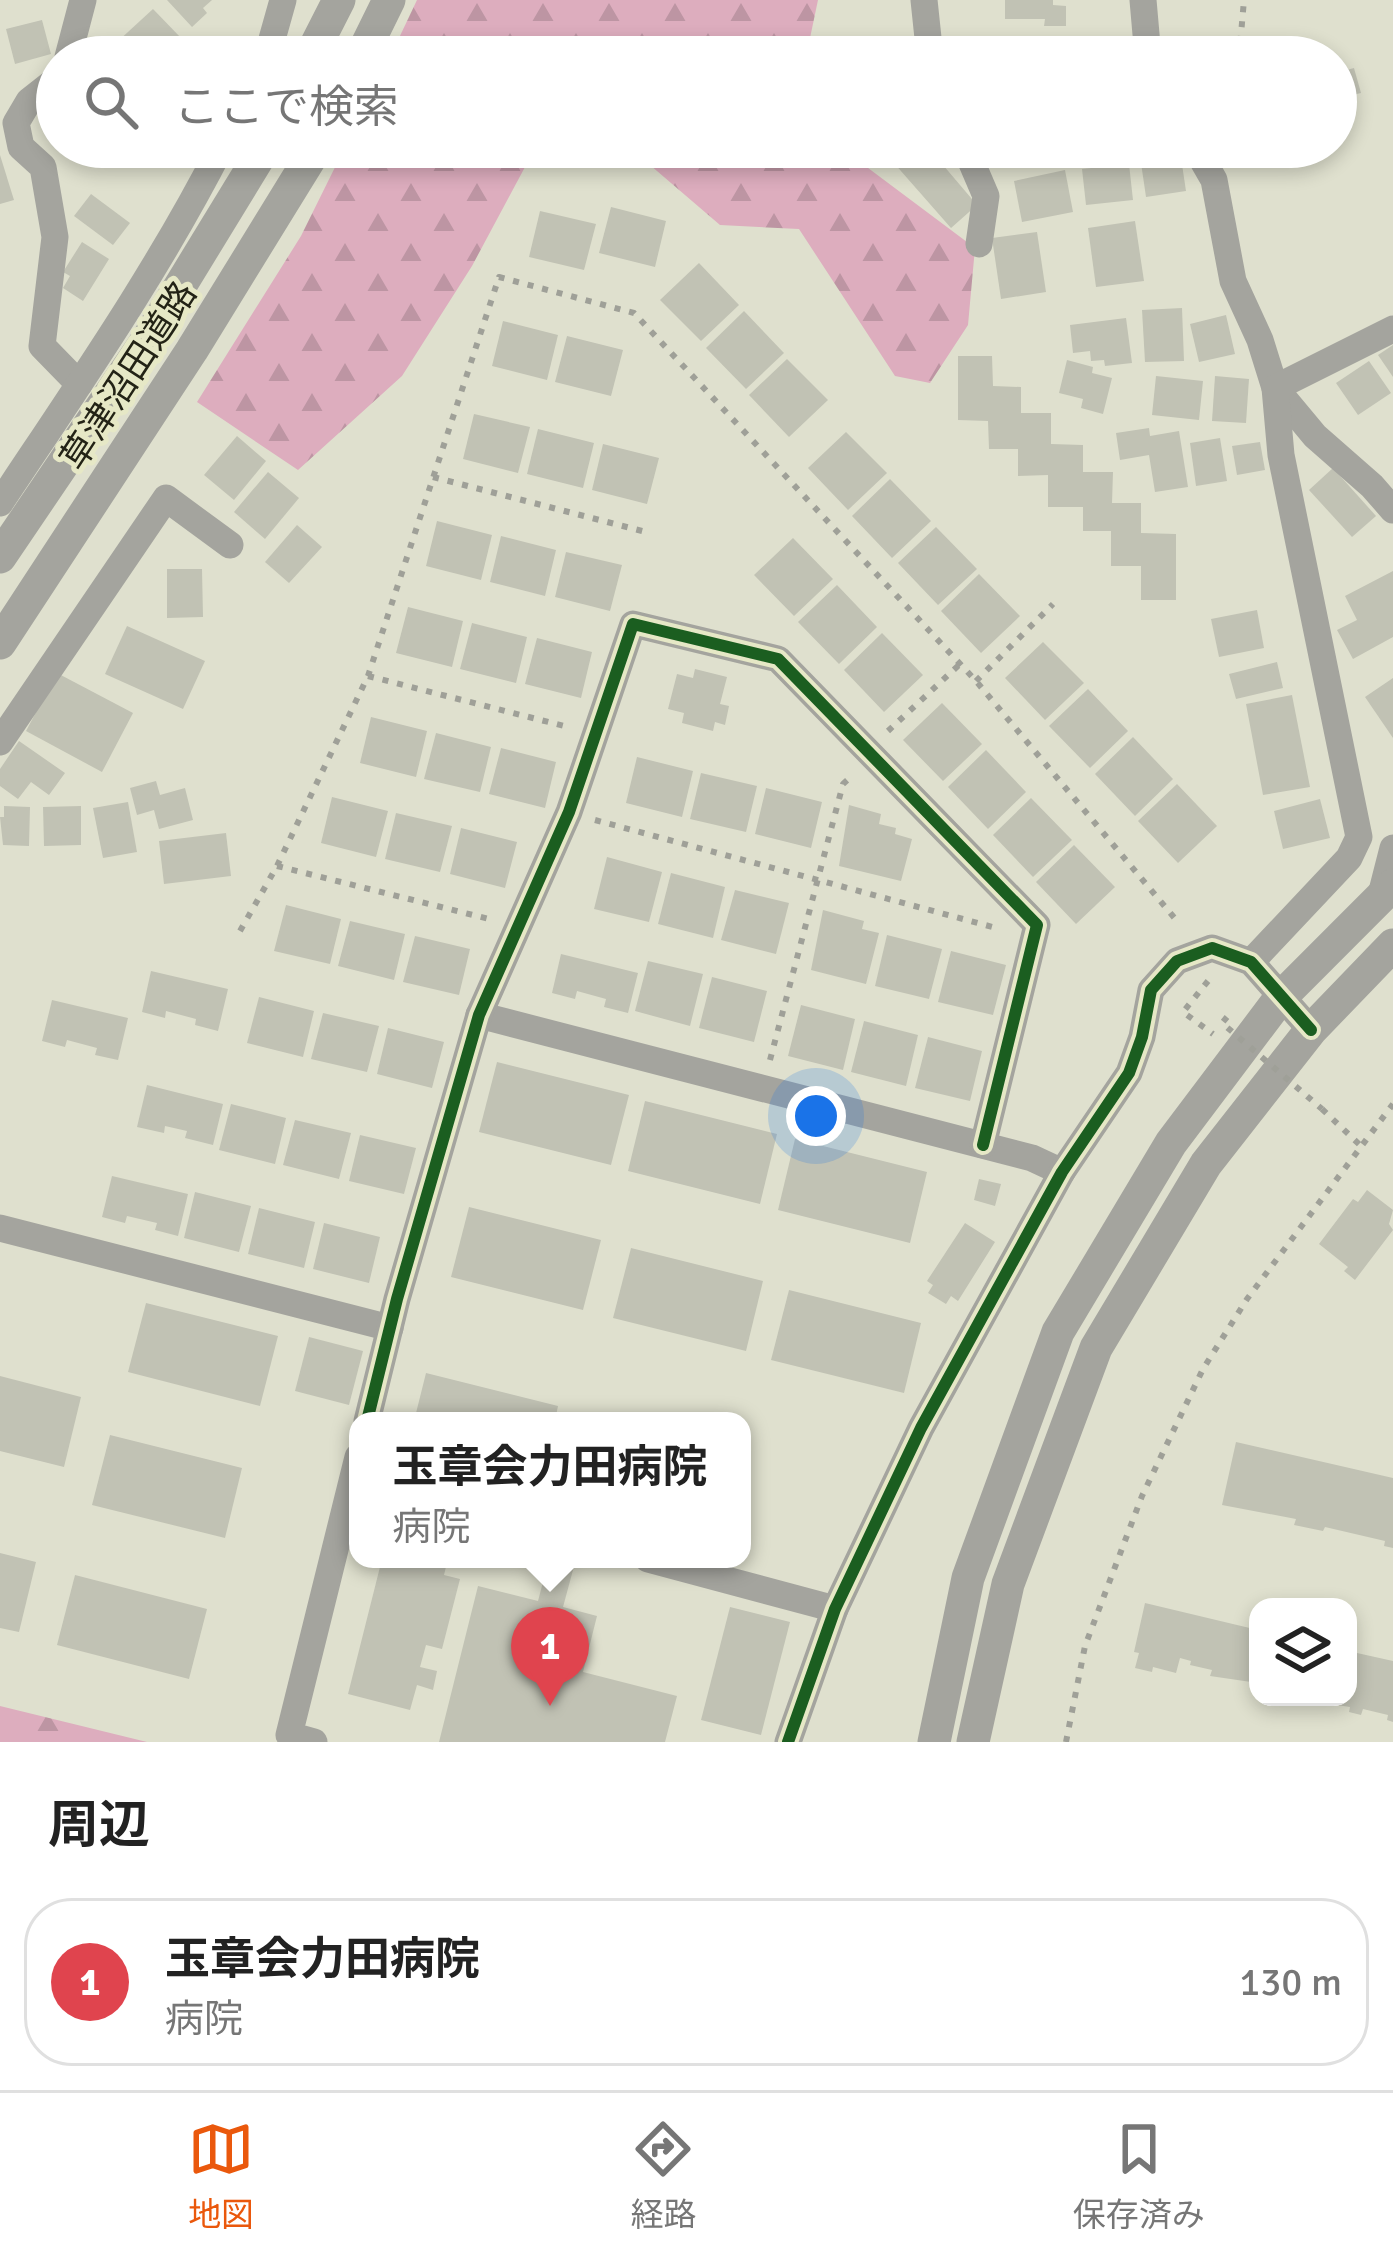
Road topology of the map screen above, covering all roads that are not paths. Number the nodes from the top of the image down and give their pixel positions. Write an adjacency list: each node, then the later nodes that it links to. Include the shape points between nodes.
1 (83, 0): 7 (street)
2 (283, 0): 8 (street)
3 (338, 0): 9 (street)
4 (388, 0): 10 (street)
5 (924, 0): 11 (street)
6 (1143, 0): 12 (street)
7 (74, 36)
8 (273, 36)
9 (320, 36)
10 (371, 36)
11 (928, 36)
12 (1146, 36)
13 (36, 96): 14 (street)
14 (29, 101): 15 (street); 16 (street, via 16,123 21,147)
15 (0, 108)
16 (36, 160)
17 (44, 168): 25 (street, via 56,237 42,346)
18 (211, 168): 25 (street)
19 (252, 168): 30 (street, 草津沼田道路)
20 (304, 168): 31 (street, 草津沼田道路)
21 (973, 168): 23 (street, via 986,196)
22 (1207, 168): 26 (street, via 1233,281)
23 (979, 244)
24 (1393, 328): 26 (street)
25 (79, 385): 27 (street)
26 (1275, 388): 28 (street); 36 (street, via 1281,455 1359,837)
27 (0, 502)
28 (1393, 511)
29 (230, 544): 32 (street, via 166,498)
30 (0, 557)
31 (0, 643)
32 (0, 742)
33 (1393, 848): 34 (street)
34 (1387, 890): 37 (street)
35 (1393, 945): 39 (street)
36 (1251, 962): 37 (street); 41 (street, via 1212,948 1177,961 1150,990 1129,1072)
37 (1281, 997): 39 (street); 50 (street, via 1172,1143 1058,1332 968,1578)
38 (478, 1015): 40 (street); 40 (street, via 569,812 633,624 778,659 1036,925); 43 (street)
39 (1311, 1030): 51 (street, via 1206,1164 1096,1348 1008,1584)
40 (983, 1145): 41 (street)
41 (1061, 1172): 47 (street, via 921,1428)
42 (0, 1228): 43 (street)
43 (389, 1328): 44 (street)
44 (369, 1412)
45 (349, 1500): 48 (street, via 289,1735)
46 (682, 1568): 47 (street)
47 (835, 1609): 49 (street)
48 (314, 1742)
49 (788, 1742)
50 (934, 1742)
51 (973, 1742)

